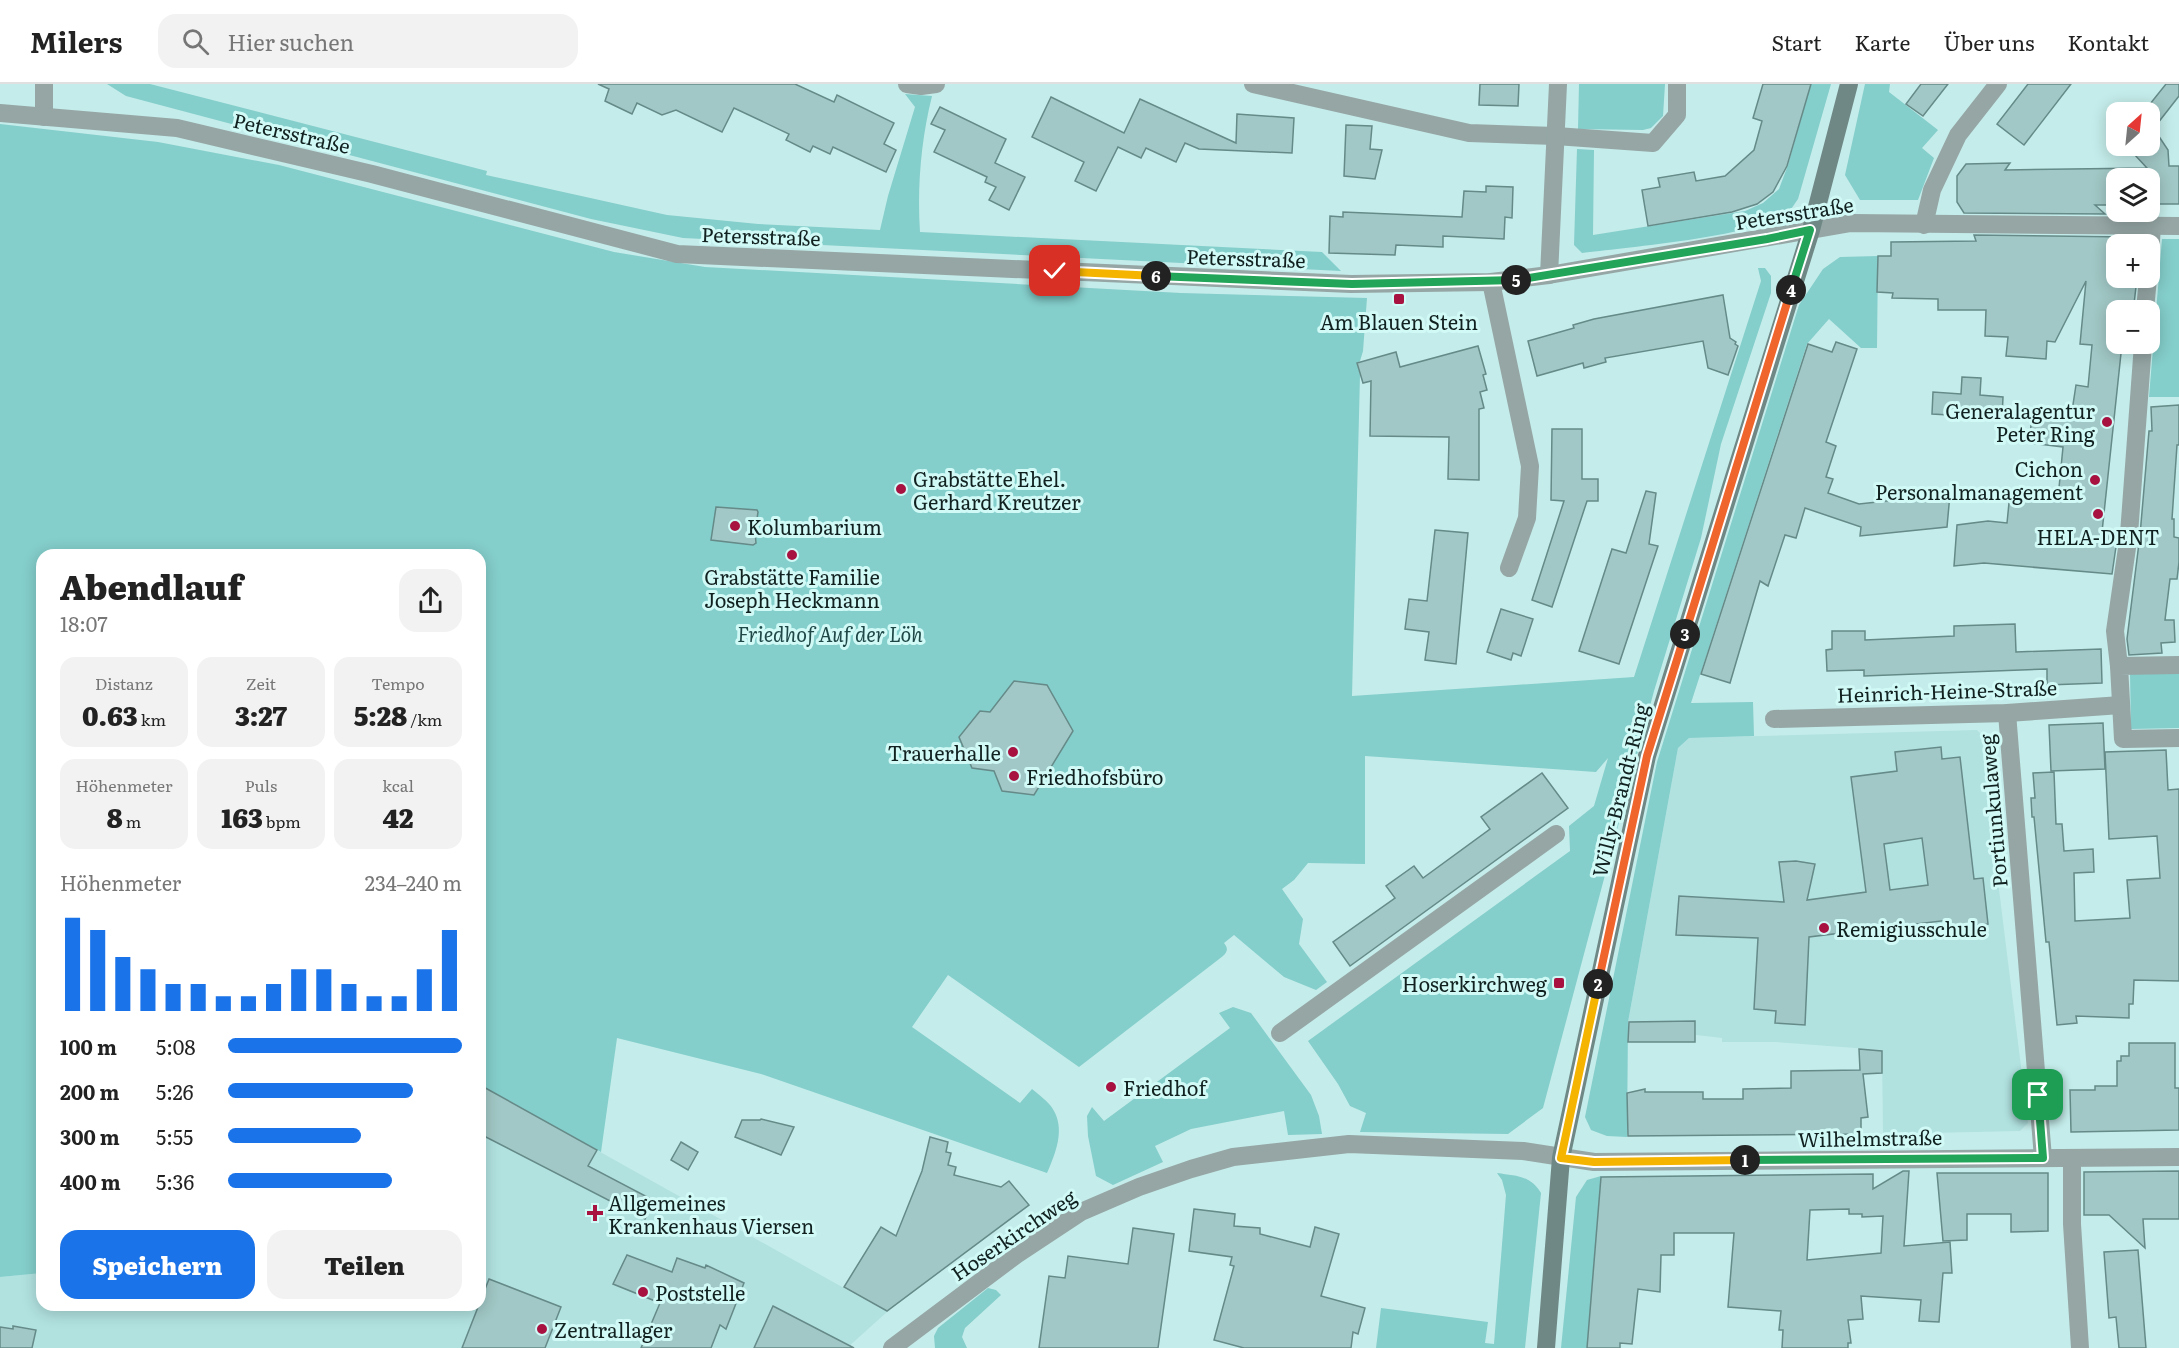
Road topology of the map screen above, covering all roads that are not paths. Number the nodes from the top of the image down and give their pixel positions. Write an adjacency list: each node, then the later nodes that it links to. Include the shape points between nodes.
1 (44, 84): 10 (street)
2 (907, 84): 3 (street)
3 (936, 84)
4 (1254, 84): 11 (street, via 1469,134)
5 (1558, 84): 11 (street)
6 (1677, 84): 11 (street, via 1677,115 1653,143)
7 (1849, 84): 15 (main road, Willy-Brandt-Ring)
8 (1998, 84): 12 (street, via 1958,135 1932,190)
9 (0, 112): 10 (street, Petersstraße)
10 (44, 117): 18 (street, Petersstraße, via 177,128 372,174 677,254 1352,284)
11 (1556, 136): 17 (street)
12 (1924, 225): 13 (street, Petersstraße); 15 (street, Petersstraße, via 1851,223)
13 (2152, 226): 14 (street, Petersstraße); 16 (street)
14 (2179, 226)
15 (1810, 230): 17 (street, Petersstraße); 30 (main road, Willy-Brandt-Ring, via 1647,756)
16 (2151, 234)
17 (1549, 275): 18 (street, Petersstraße)
18 (1491, 282): 20 (street, via 1530,466 1527,518)
19 (2142, 354): 22 (street, via 2129,534 2115,632)
20 (1509, 568)
21 (2179, 665): 22 (street)
22 (2119, 666): 23 (street)
23 (2121, 705): 24 (street, Heinrich-Heine-Straße); 26 (street, via 2123,739)
24 (2007, 713): 25 (street, Heinrich-Heine-Straße); 31 (street, Portiunkulaweg)
25 (1774, 719)
26 (2179, 738)
27 (1556, 834): 28 (street)
28 (1280, 1033)
29 (2179, 1157): 32 (street, Wilhelmstraße)
30 (1561, 1158): 31 (street, Wilhelmstraße, via 1594,1162); 33 (street, Hoserkirchweg, via 1523,1151 1349,1144 1233,1157 1139,1187 1081,1212 1016,1255); 34 (main road, Willy-Brandt-Ring)
31 (2043, 1158): 32 (street, Wilhelmstraße)
32 (2072, 1158): 35 (street)
33 (897, 1347)
34 (1546, 1348)
35 (2080, 1348)

